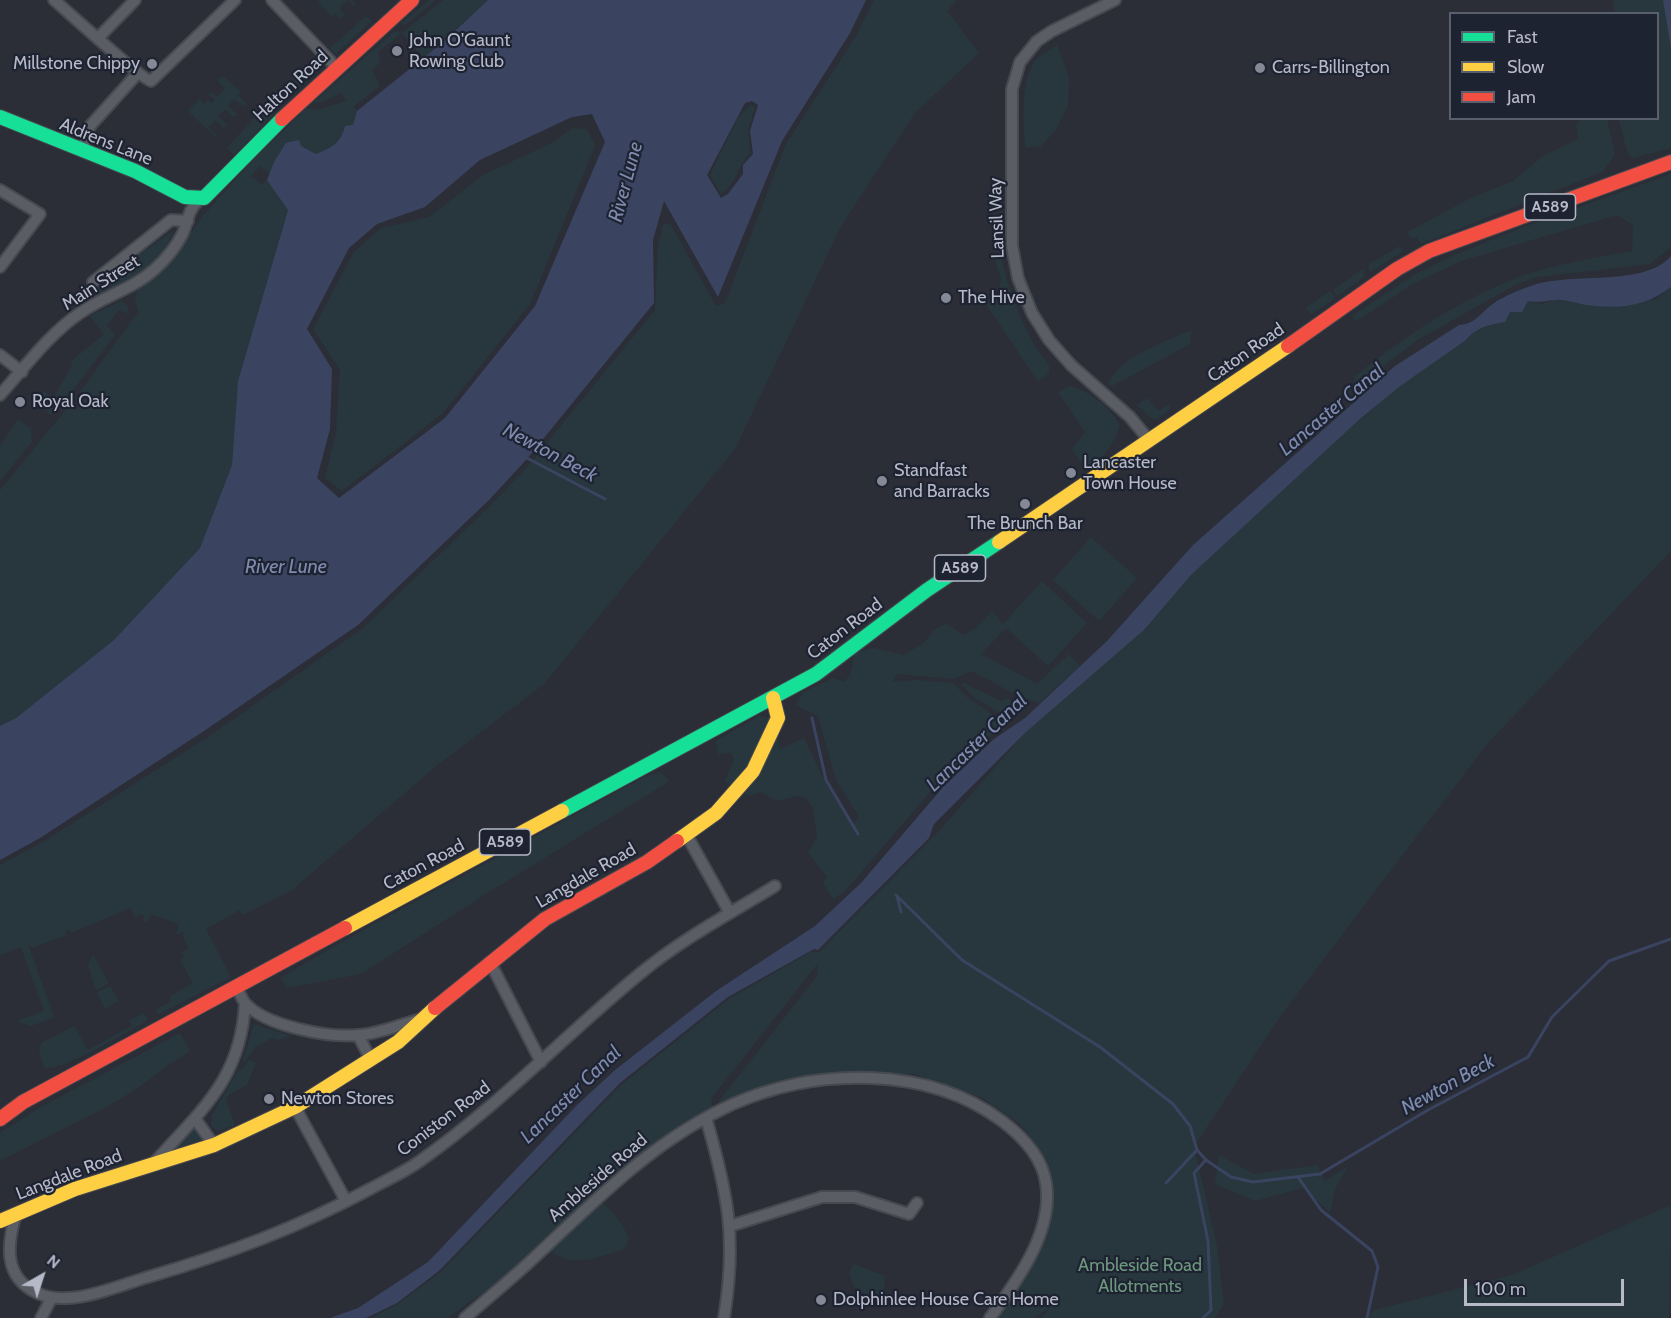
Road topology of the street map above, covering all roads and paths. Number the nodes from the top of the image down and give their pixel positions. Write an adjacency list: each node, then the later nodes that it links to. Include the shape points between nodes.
1 (54, 0): 7 (street)
2 (135, 0): 7 (street)
3 (235, 0): 9 (street, via 156,79 144,80)
4 (272, 0): 8 (street)
5 (412, 0): 8 (main road, Halton Road)
6 (1115, 0): 21 (street, Lansil Way, via 1052,31 1020,62 1012,89 1012,246 1025,296 1049,340)
7 (99, 37): 9 (street)
8 (337, 68): 14 (main road, Halton Road)
9 (137, 74): 11 (street, via 90,126)
10 (0, 117): 11 (main road, Aldrens Lane)
11 (82, 152): 14 (main road, Aldrens Lane)
12 (1671, 162): 21 (main road, Caton Road / A589, via 1413,260)
13 (0, 190): 16 (street, via 40,214)
14 (198, 201): 15 (street, Main Street, via 190,208)
15 (188, 221): 17 (street, Main Street, via 171,220); 19 (street, Main Street, via 173,248 148,275 81,312)
16 (1, 268)
17 (93, 282)
18 (0, 355): 19 (street)
19 (21, 372): 20 (street, Main Street)
20 (0, 395)
21 (1149, 440): 22 (main road, Caton Road / A589, via 927,590 816,674)
22 (773, 698): 23 (main road, Langdale Road, via 778,718 753,771 716,813); 27 (main road, Caton Road / A589)
23 (686, 834): 25 (street); 26 (main road, Langdale Road, via 647,862 545,919)
24 (775, 886): 25 (street, Coniston Road)
25 (730, 913): 32 (street, Coniston Road, via 644,970)
26 (490, 962): 29 (main road, Langdale Road); 32 (street)
27 (237, 987): 28 (street); 33 (main road, Caton Road / A589)
28 (245, 1003): 30 (street, via 260,1016 280,1023); 38 (street, Langdale Road, via 243,1030 231,1066)
29 (421, 1019): 30 (street); 31 (main road, Langdale Road, via 398,1042)
30 (358, 1035): 31 (street)
31 (371, 1060): 35 (main road, Langdale Road)
32 (541, 1062): 41 (street, Coniston Road, via 418,1162)
33 (23, 1102): 34 (main road, Caton Road / A589); 37 (main road, Caton Road / A589)
34 (0, 1107)
35 (295, 1107): 39 (main road, Langdale Road); 41 (street)
36 (706, 1118): 45 (street, via 725,1185); 48 (street, Ambleside Road, via 628,1168); 50 (street, Ambleside Road, via 769,1091 805,1083 865,1078 910,1082 970,1101 993,1114 1033,1151 1046,1184 1040,1233 1017,1282)
37 (0, 1119)
38 (196, 1120): 39 (street); 40 (street, Langdale Road)
39 (214, 1144): 40 (main road, Langdale Road)
40 (152, 1165): 43 (main road, Langdale Road, via 75,1189)
41 (346, 1202): 46 (street, Coniston Road, via 219,1257 79,1296)
42 (917, 1203): 45 (street, via 909,1214 855,1197 822,1197)
43 (16, 1214): 44 (main road, Langdale Road); 46 (street, via 10,1234 10,1263 23,1283)
44 (0, 1221)
45 (730, 1226): 49 (street, via 732,1262)
46 (51, 1299): 47 (street)
47 (41, 1318)
48 (465, 1318)
49 (724, 1318)
50 (990, 1318)

